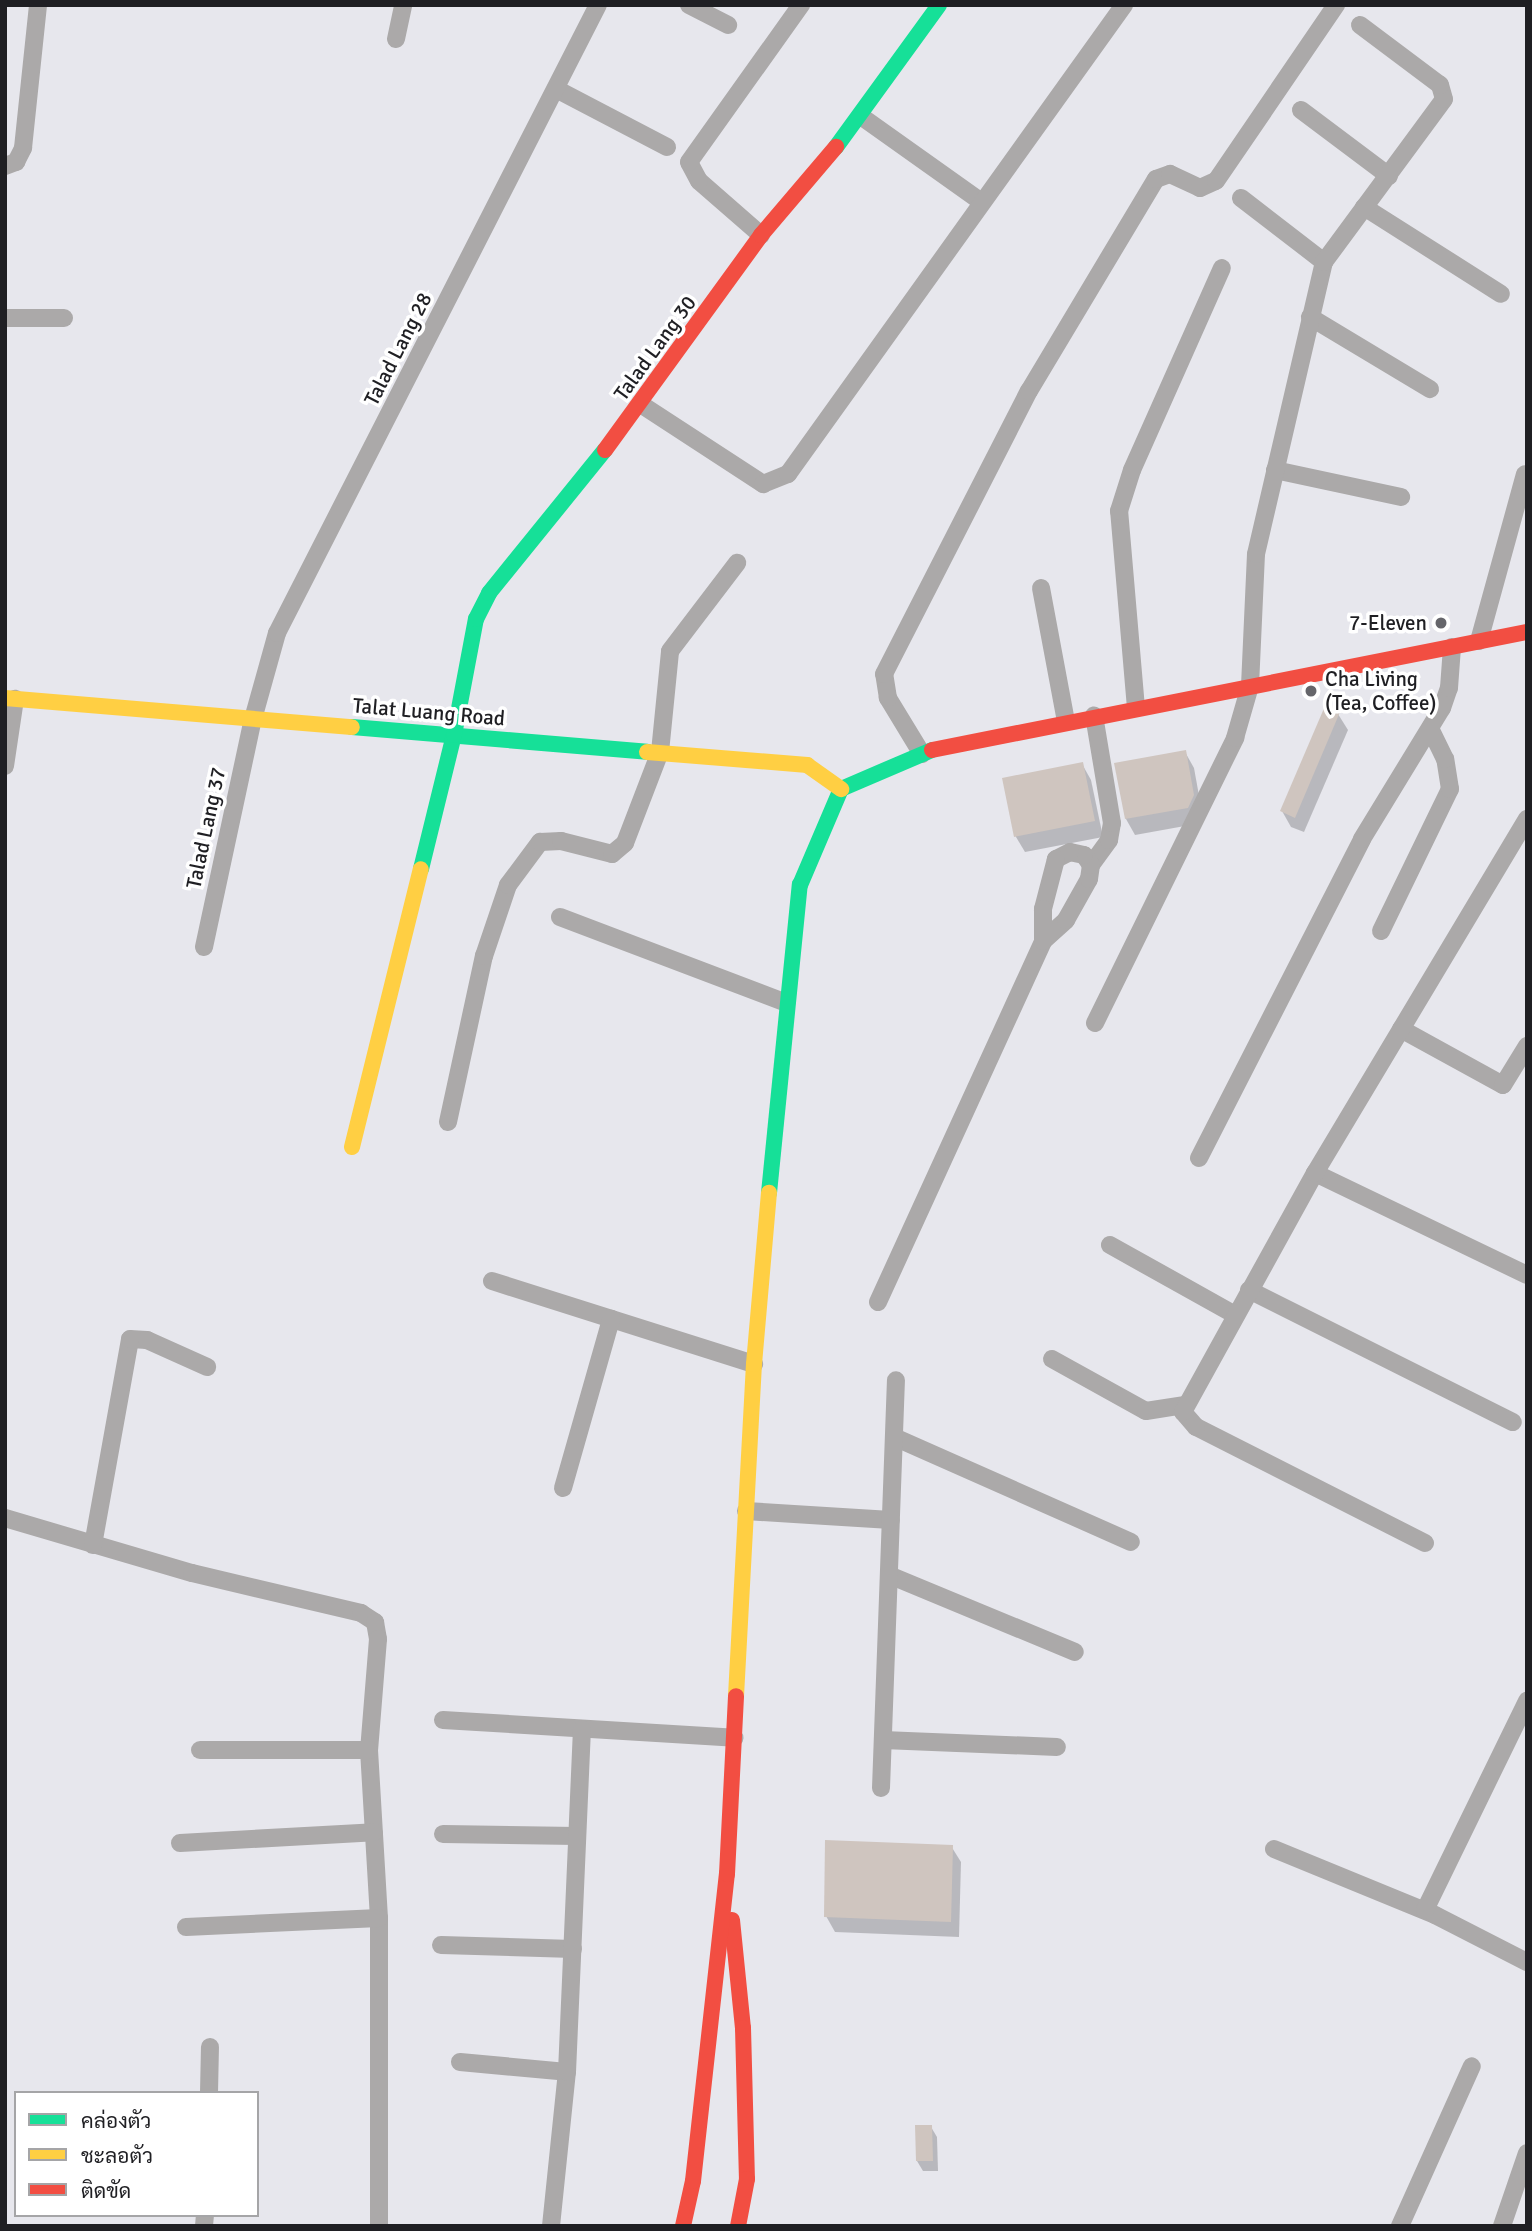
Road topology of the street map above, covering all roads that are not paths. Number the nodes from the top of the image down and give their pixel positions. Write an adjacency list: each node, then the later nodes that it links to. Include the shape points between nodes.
1 (38, 5): 16 (street, via 23,148 16,162)
2 (403, 5): 11 (street)
3 (598, 5): 12 (street, Talad Lang 28)
4 (689, 5): 9 (street)
5 (801, 5): 21 (street, via 689,162 699,181)
6 (939, 5): 14 (main road, Talad Lang 30)
7 (1124, 5): 19 (street)
8 (1336, 5): 47 (street, via 1216,181 1200,188 1170,174 1156,179 1029,391 884,674 888,698)
9 (728, 25)
10 (1360, 25): 17 (street, via 1440,85 1445,94)
11 (396, 39)
12 (558, 90): 15 (street); 42 (street, Talad Lang 28, via 277,633)
13 (1301, 110): 17 (street)
14 (862, 117): 19 (street); 21 (main road, Talad Lang 30)
15 (667, 147)
16 (5, 166)
17 (1390, 176): 20 (street)
18 (1241, 198): 22 (street)
19 (980, 201): 29 (street, via 788,474 763,484)
20 (1364, 207): 22 (street); 24 (street)
21 (761, 235): 29 (main road, Talad Lang 30)
22 (1324, 262): 26 (street)
23 (1222, 268): 40 (street, via 1132,470 1119,510)
24 (1501, 294)
25 (5, 317): 27 (street)
26 (1311, 317): 28 (street); 30 (street)
27 (65, 318)
28 (1430, 390)
29 (642, 405): 45 (main road, Talad Lang 30, via 489,593 476,619)
30 (1275, 470): 32 (street); 38 (street, via 1254,564)
31 (1525, 474): 36 (street)
32 (1401, 496)
33 (737, 563): 46 (street, via 670,651)
34 (1041, 588): 43 (street)
35 (1527, 632): 36 (main road)
36 (1479, 641): 37 (main road)
37 (1452, 647): 38 (main road); 44 (street, via 1449,688)
38 (1250, 686): 40 (main road); 57 (street, via 1225,761)
39 (10, 699): 42 (main road, Talat Luang Road); 48 (street)
40 (1136, 708): 41 (main road)
41 (1094, 716): 43 (main road); 51 (street, via 1112,823 1110,840)
42 (253, 719): 45 (main road, Talat Luang Road); 55 (street, Talad Lang 37)
43 (1066, 722): 47 (main road, via 941,746)
44 (1430, 728): 53 (street, via 1445,760 1450,789); 62 (street, via 1362,839)
45 (454, 735): 46 (main road, Talat Luang Road); 61 (main road, Talad Lang 30)
46 (660, 752): 49 (main road, Talat Luang Road, via 807,765); 60 (street, via 620,849 600,852 550,839 540,842 520,865 484,956)
47 (922, 754): 49 (main road)
48 (5, 766)
49 (841, 789): 56 (main road, via 800,885)
50 (1527, 819): 58 (street)
51 (1091, 864): 54 (street, via 1090,879 1073,910); 54 (street, via 1077,852 1056,859 1043,909)
52 (560, 917): 56 (street)
53 (1381, 931)
54 (1043, 942): 68 (street)
55 (204, 947)
56 (786, 1003): 72 (main road)
57 (1095, 1023)
58 (1401, 1029): 59 (street, via 1503,1085); 63 (street)
59 (1527, 1046)
60 (447, 1122)
61 (352, 1147)
62 (1199, 1158)
63 (1315, 1173): 65 (street); 67 (street)
64 (1110, 1245): 69 (street)
65 (1527, 1275)
66 (492, 1281): 70 (street)
67 (1249, 1290): 69 (street); 76 (street)
68 (878, 1302)
69 (1235, 1315): 75 (street)
70 (611, 1319): 72 (street); 78 (street)
71 (1052, 1359): 75 (street, via 1146,1411)
72 (754, 1364): 79 (main road)
73 (207, 1367): 84 (street, via 148,1340 130,1339)
74 (896, 1380): 77 (street)
75 (1184, 1405): 83 (street, via 1187,1420 1196,1427)
76 (1513, 1422)
77 (894, 1437): 81 (street); 82 (street)
78 (563, 1488)
79 (746, 1511): 81 (street); 90 (main road)
80 (5, 1518): 84 (street)
81 (891, 1520): 85 (street)
82 (1131, 1542)
83 (1425, 1543)
84 (93, 1545): 93 (street, via 372,1618 378,1639)
85 (889, 1574): 86 (street); 91 (street)
86 (1075, 1653)
87 (1527, 1701): 102 (street)
88 (443, 1720): 89 (street)
89 (582, 1729): 90 (street); 98 (street)
90 (734, 1738): 101 (main road)
91 (883, 1740): 92 (street); 95 (street)
92 (1057, 1747)
93 (369, 1749): 94 (street); 96 (street)
94 (200, 1750)
95 (881, 1788)
96 (374, 1832): 99 (street); 103 (street)
97 (443, 1834): 98 (street)
98 (577, 1836): 106 (street)
99 (180, 1843)
100 (1274, 1849): 102 (street)
101 (727, 1874): 116 (main road, via 693,2181); 117 (main road, via 743,2028 747,2179)
102 (1425, 1910): 107 (street)
103 (379, 1918): 104 (street); 114 (street)
104 (186, 1927)
105 (441, 1945): 106 (street)
106 (573, 1949): 111 (street)
107 (1527, 1962)
108 (210, 2047): 112 (street)
109 (460, 2062): 111 (street)
110 (1472, 2066): 118 (street)
111 (567, 2072): 115 (street)
112 (209, 2091)
113 (1527, 2153): 119 (street)
114 (379, 2226)
115 (551, 2226)
116 (683, 2226)
117 (738, 2226)
118 (1400, 2226)
119 (1502, 2226)

